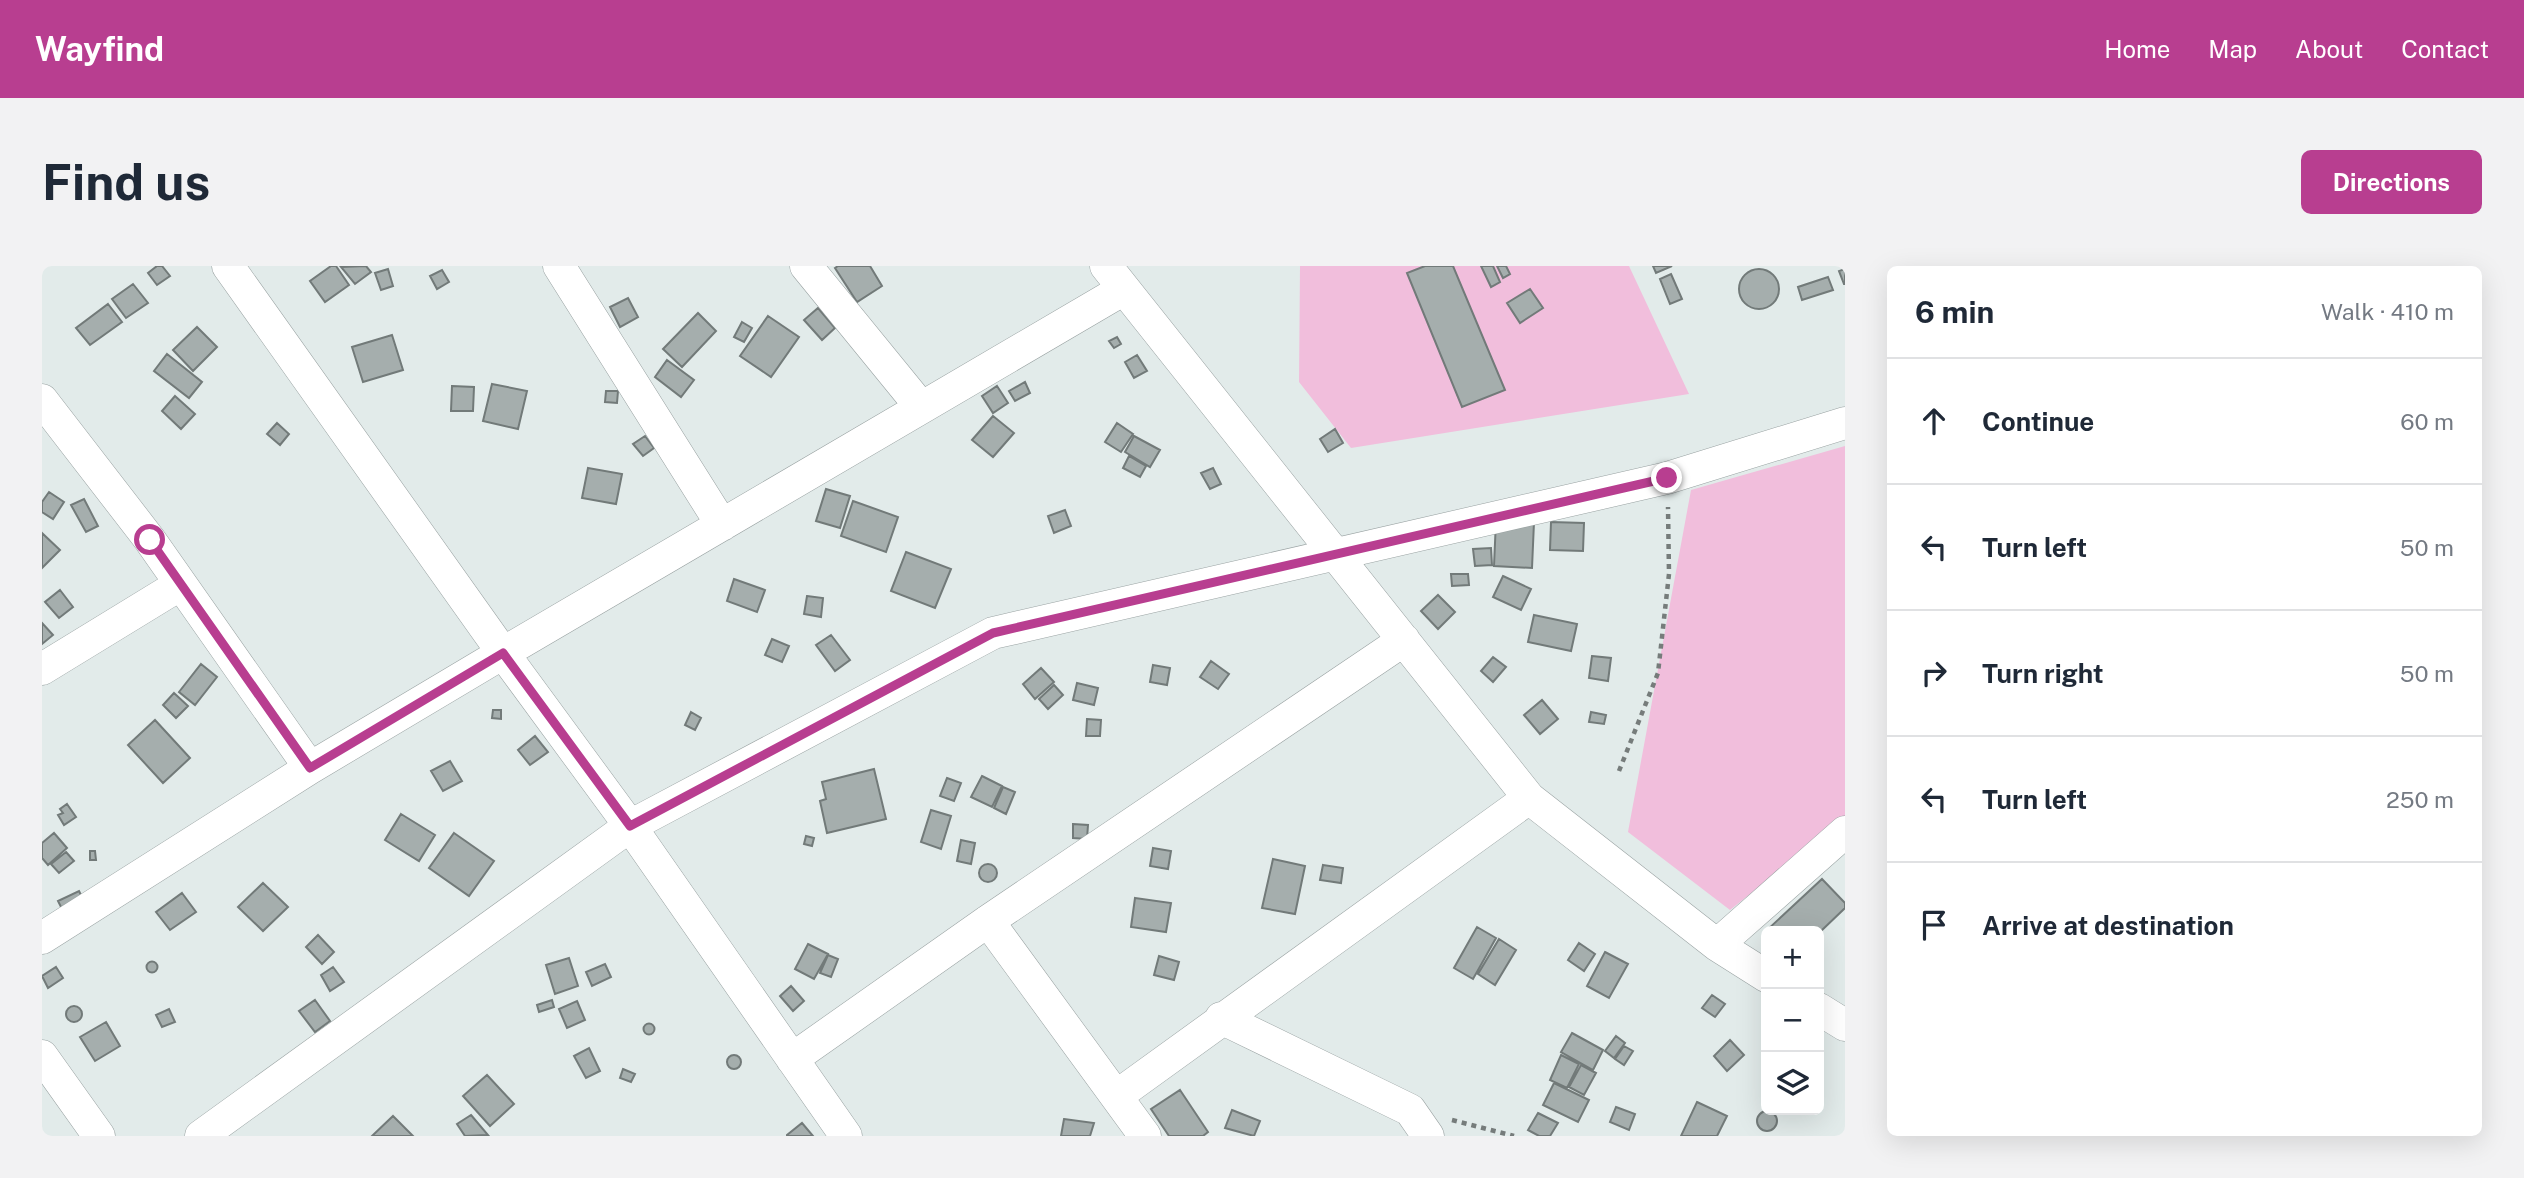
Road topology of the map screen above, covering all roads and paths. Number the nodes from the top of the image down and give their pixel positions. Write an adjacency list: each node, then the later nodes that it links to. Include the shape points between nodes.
1 (559, 266): 9 (street)
2 (806, 266): 6 (street)
3 (234, 268): 13 (street)
4 (1115, 277): 6 (street); 10 (street)
5 (43, 405): 11 (street)
6 (921, 407): 9 (street)
7 (1845, 423): 8 (street)
8 (1667, 478): 10 (street); 16 (path, via 1669,574 1658,673)
9 (722, 524): 13 (street)
10 (1335, 552): 12 (street); 18 (street, via 993,633)
11 (181, 584): 14 (street); 15 (street)
12 (1404, 640): 17 (street); 20 (street)
13 (503, 653): 15 (street); 18 (street)
14 (42, 668)
15 (310, 768): 21 (street)
16 (1619, 771)
17 (1530, 798): 22 (street); 25 (street)
18 (630, 826): 28 (street); 32 (street)
19 (1845, 832): 22 (street)
20 (988, 921): 28 (street); 29 (street)
21 (42, 938)
22 (1717, 946): 23 (street)
23 (1761, 973)
24 (1824, 1012): 26 (street)
25 (1221, 1018): 29 (street); 30 (street)
26 (1845, 1025)
27 (42, 1056): 31 (street)
28 (792, 1059): 33 (street)
29 (1118, 1095): 34 (street)
30 (1410, 1110): 35 (street); 36 (path)
31 (99, 1136)
32 (201, 1136)
33 (846, 1136)
34 (1145, 1136)
35 (1428, 1136)
36 (1514, 1136)

